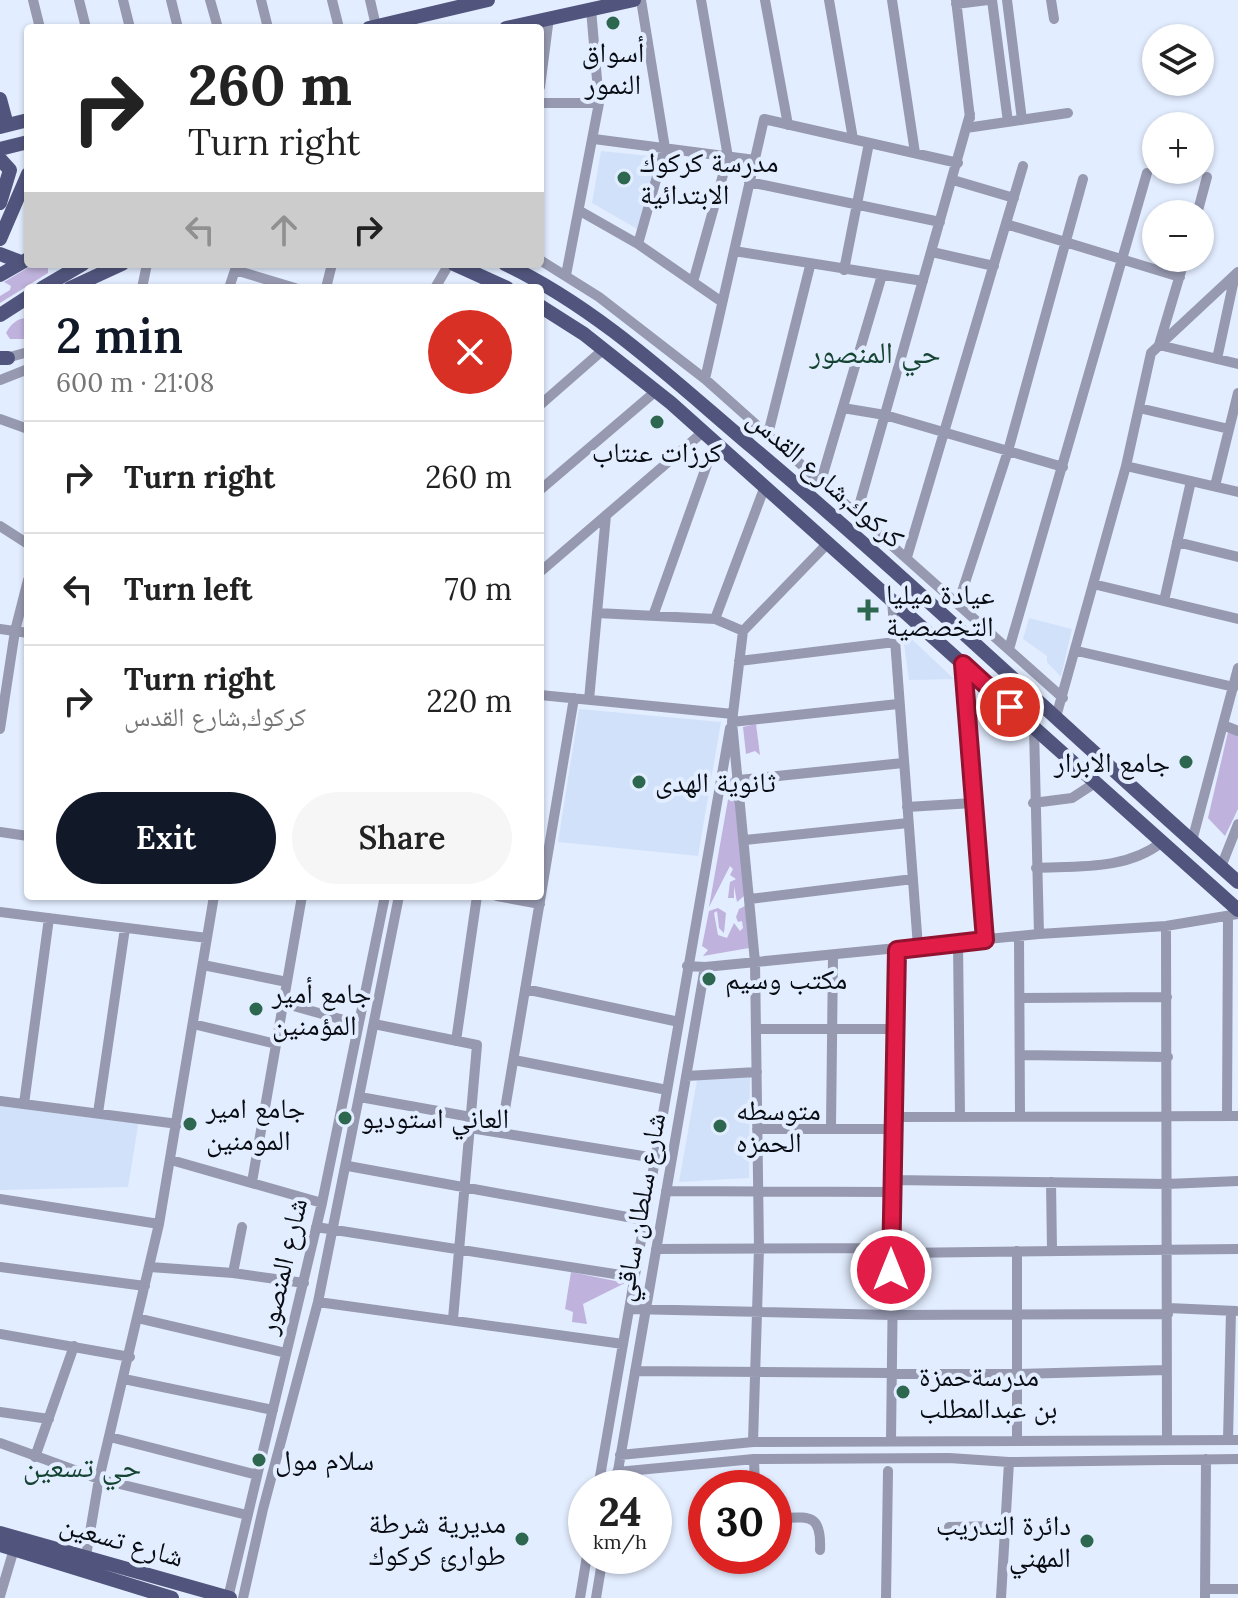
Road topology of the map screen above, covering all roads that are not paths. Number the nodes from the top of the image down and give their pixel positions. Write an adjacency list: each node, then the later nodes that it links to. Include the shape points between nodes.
1 (33, 0): 25 (street)
2 (79, 0): 26 (street)
3 (123, 0): 27 (street)
4 (171, 0): 28 (street)
5 (210, 0): 29 (street)
6 (261, 0): 30 (street)
7 (332, 0): 31 (street)
8 (370, 0): 32 (street)
9 (488, 0): 20 (main road)
10 (634, 0): 22 (main road)
11 (641, 0): 50 (street)
12 (701, 0): 53 (street)
13 (765, 0): 43 (street)
14 (829, 0): 47 (street)
15 (892, 0): 52 (street)
16 (990, 0): 19 (street); 42 (street)
17 (1007, 0): 40 (street)
18 (1051, 0): 24 (street)
19 (956, 2): 45 (street)
20 (460, 3): 21 (main road)
21 (441, 5): 33 (main road)
22 (591, 9): 23 (main road); 38 (street)
23 (549, 17): 34 (main road); 35 (street)
24 (1054, 19)
25 (39, 24)
26 (85, 24)
27 (129, 24)
28 (177, 24)
29 (217, 24)
30 (267, 24)
31 (338, 24)
32 (372, 24)
33 (381, 24)
34 (522, 24)
35 (544, 56)
36 (0, 99): 44 (main road)
37 (544, 103): 38 (street)
38 (599, 103): 46 (street)
39 (1068, 113): 40 (street)
40 (1022, 120): 42 (street)
41 (24, 121): 44 (main road)
42 (1008, 122): 45 (street)
43 (788, 125): 47 (street); 55 (street, via 764,119)
44 (4, 126)
45 (969, 128): 56 (street)
46 (594, 139): 50 (street); 66 (street)
47 (853, 139): 49 (street)
48 (24, 143): 51 (main road)
49 (869, 143): 52 (street); 65 (street)
50 (665, 148): 53 (street); 71 (street)
51 (0, 149)
52 (915, 153): 56 (street)
53 (728, 157): 55 (street); 93 (street)
54 (0, 159): 64 (main road, via 10,170)
55 (755, 160): 60 (street)
56 (958, 163): 59 (street)
57 (1023, 166): 63 (street)
58 (1083, 179): 70 (street)
59 (953, 180): 63 (street); 67 (street)
60 (749, 182): 65 (street); 72 (street)
61 (24, 183): 69 (main road)
62 (1144, 184): 76 (street)
63 (1014, 198): 68 (street)
64 (0, 203)
65 (857, 205): 67 (street); 85 (street)
66 (580, 211): 71 (street); 89 (street)
67 (940, 222): 73 (street)
68 (1006, 224): 70 (street); 79 (street)
69 (0, 239)
70 (1067, 243): 76 (street); 127 (street)
71 (638, 244): 93 (street)
72 (734, 251): 78 (street); 100 (street)
73 (932, 252): 79 (street); 92 (street)
74 (0, 254): 75 (main road)
75 (24, 260): 88 (main road)
76 (1124, 260): 91 (street); 129 (street)
77 (544, 262): 89 (street)
78 (810, 266): 85 (street); 125 (street)
79 (994, 266): 124 (street)
80 (76, 268): 94 (main road)
81 (113, 268): 95 (main road)
82 (239, 268): 96 (street)
83 (460, 268): 97 (main road)
84 (512, 268): 98 (main road, كركوك,شارع القدس)
85 (844, 270): 90 (street)
86 (1181, 272): 91 (street)
87 (1236, 274): 104 (street); 108 (street)
88 (0, 275)
89 (566, 275): 111 (street)
90 (882, 275): 92 (street); 118 (street)
91 (1180, 277): 104 (street)
92 (923, 281): 120 (street)
93 (693, 282): 100 (street)
94 (49, 284)
95 (79, 284)
96 (284, 284)
97 (498, 284)
98 (538, 284)
99 (544, 287): 113 (main road, كركوك,شارع القدس, via 597,319)
100 (722, 302): 111 (street)
101 (21, 305): 103 (main road)
102 (544, 311): 105 (main road, كركوك,شارع القدس)
103 (0, 315)
104 (1159, 345): 108 (street); 119 (street, via 1151,353)
105 (604, 349): 114 (main road, كركوك,شارع القدس); 116 (street)
106 (24, 353): 107 (street)
107 (3, 359)
108 (1217, 359): 109 (street)
109 (1238, 364)
110 (24, 371): 112 (street)
111 (705, 379): 125 (street)
112 (0, 380)
113 (682, 388): 117 (main road); 171 (main road, كركوك,شارع القدس)
114 (656, 391): 117 (main road, كركوك,شارع القدس); 134 (street)
115 (1238, 393): 123 (street)
116 (544, 402)
117 (671, 403): 126 (main road, كركوك,شارع القدس)
118 (843, 408): 120 (street); 130 (street)
119 (1139, 408): 123 (street); 128 (street)
120 (885, 415): 124 (street); 136 (street)
121 (0, 419): 122 (street)
122 (24, 428)
123 (1229, 429): 133 (street)
124 (946, 433): 127 (street); 142 (street)
125 (768, 434): 130 (street)
126 (709, 437): 132 (main road, كركوك,شارع القدس); 137 (street); 151 (street)
127 (1008, 451): 129 (street); 149 (street)
128 (1126, 466): 131 (street); 145 (street)
129 (1063, 467): 159 (street)
130 (821, 481): 136 (street)
131 (1191, 481): 133 (street); 140 (street)
132 (765, 486): 141 (main road, كركوك,شارع القدس); 152 (street)
133 (1215, 486): 135 (street)
134 (544, 487)
135 (1238, 492)
136 (857, 513): 142 (street)
137 (606, 515): 144 (street); 150 (street)
138 (0, 526): 139 (street)
139 (24, 541)
140 (1177, 542): 143 (street); 148 (street)
141 (828, 543): 147 (main road, كركوك,شارع القدس); 156 (street)
142 (907, 557): 149 (street)
143 (1238, 557)
144 (544, 569)
145 (1093, 584): 148 (street); 160 (street)
146 (24, 596): 155 (street)
147 (892, 600): 158 (street); 162 (main road, كركوك,شارع القدس)
148 (1164, 601): 153 (street)
149 (958, 604): 159 (street)
150 (597, 613): 151 (street); 168 (street)
151 (653, 616): 152 (street)
152 (715, 619): 156 (street)
153 (1238, 619)
154 (0, 629): 155 (street)
155 (15, 631): 157 (street); 169 (street)
156 (743, 631): 161 (street)
157 (24, 632)
158 (895, 642): 161 (street); 170 (street)
159 (1009, 649): 167 (street)
160 (1077, 651): 164 (street); 167 (street)
161 (739, 661): 172 (street)
162 (963, 664): 174 (main road, كركوك,شارع القدس); 180 (street)
163 (1238, 668): 164 (street)
164 (1234, 687): 173 (street)
165 (544, 695): 166 (street)
166 (574, 698): 168 (street); 195 (street)
167 (1063, 698): 171 (street)
168 (589, 700): 172 (street)
169 (2, 702): 175 (street)
170 (898, 704): 172 (street); 177 (street)
171 (1056, 717): 183 (main road, كركوك,شارع القدس)
172 (732, 718): 178 (street); 223 (street)
173 (1223, 725): 176 (street); 190 (street)
174 (1034, 728): 179 (main road, كركوك,شارع القدس); 181 (street)
175 (0, 729)
176 (1238, 731)
177 (903, 763): 178 (street); 182 (street)
178 (739, 780): 189 (street)
179 (1095, 783): 181 (street, via 1072,798); 186 (main road, كركوك,شارع القدس)
180 (973, 803): 182 (street); 216 (street)
181 (1033, 803): 193 (street)
182 (907, 807): 184 (street)
183 (1158, 811): 186 (main road); 190 (main road, كركوك,شارع القدس)
184 (908, 823): 189 (street); 194 (street)
185 (1238, 824): 192 (street)
186 (1145, 827): 191 (main road, كركوك,شارع القدس)
187 (0, 832): 188 (street)
188 (24, 835)
189 (745, 840): 197 (street)
190 (1192, 841): 192 (main road, كركوك,شارع القدس)
191 (1162, 842): 193 (street, via 1125,861); 207 (main road, كركوك,شارع القدس)
192 (1221, 867): 196 (main road, كركوك,شارع القدس)
193 (1036, 868): 213 (street)
194 (913, 879): 197 (street); 218 (street)
195 (544, 880)
196 (1238, 882)
197 (750, 899): 221 (street)
198 (213, 900): 215 (street)
199 (301, 900): 225 (street)
200 (384, 900): 209 (street, شارع المنصور)
201 (398, 900): 211 (street, شارع المنصور)
202 (476, 900): 237 (street)
203 (518, 900): 205 (street)
204 (541, 900): 205 (street)
205 (540, 904): 226 (street)
206 (0, 912): 208 (street)
207 (1235, 913): 210 (street); 251 (street)
208 (49, 918): 212 (street); 247 (street)
209 (379, 924): 211 (street); 232 (street, شارع المنصور)
210 (1166, 926): 213 (street); 227 (street)
211 (392, 927): 233 (street, شارع المنصور)
212 (125, 928): 215 (street); 248 (street)
213 (1039, 934): 214 (street)
214 (1019, 937): 216 (street); 228 (street)
215 (207, 938): 222 (street)
216 (985, 940): 217 (street)
217 (958, 942): 218 (street); 249 (street)
218 (918, 947): 219 (street)
219 (897, 950): 220 (street); 235 (street)
220 (833, 956): 221 (street); 236 (street)
221 (755, 962): 224 (street); 234 (street)
222 (203, 965): 225 (street); 231 (street)
223 (687, 966): 224 (street); 230 (street)
224 (705, 967): 243 (street, شارع سلطان ساقي)
225 (287, 982): 229 (street)
226 (525, 989): 230 (street); 241 (street)
227 (1167, 997): 228 (street); 240 (street)
228 (1020, 998): 239 (street)
229 (283, 1003): 232 (street); 238 (street)
230 (679, 1022): 244 (street)
231 (193, 1024): 238 (street); 255 (street)
232 (358, 1024): 272 (street, شارع المنصور)
233 (374, 1024): 237 (street); 245 (street, شارع المنصور)
234 (756, 1029): 236 (street); 242 (street)
235 (895, 1029): 236 (street); 252 (street)
236 (833, 1030): 256 (street)
237 (456, 1041): 254 (street, via 477,1045)
238 (276, 1044): 264 (street)
239 (1020, 1055): 240 (street); 250 (street)
240 (1168, 1057): 253 (street)
241 (514, 1060): 244 (street); 259 (street)
242 (757, 1072): 243 (street); 257 (street)
243 (686, 1076): 270 (street, شارع سلطان ساقي)
244 (667, 1090): 260 (street)
245 (360, 1097): 254 (street); 262 (street, شارع المنصور)
246 (0, 1101): 247 (street)
247 (24, 1104): 248 (street)
248 (98, 1113): 255 (street)
249 (960, 1116): 250 (street); 252 (street)
250 (1020, 1116): 253 (street)
251 (1233, 1116): 253 (street)
252 (894, 1117): 258 (street)
253 (1168, 1118): 266 (street)
254 (470, 1122): 259 (street); 268 (street)
255 (178, 1124): 261 (street)
256 (831, 1127): 257 (street); 258 (street)
257 (757, 1129): 269 (street)
258 (893, 1129): 267 (street)
259 (501, 1133): 260 (street)
260 (655, 1158): 273 (street)
261 (171, 1160): 264 (street); 274 (street)
262 (348, 1166): 268 (street); 277 (street, شارع المنصور)
263 (1238, 1181): 266 (street)
264 (252, 1182): 272 (street)
265 (1051, 1182): 266 (street); 267 (street); 283 (street)
266 (1167, 1184): 285 (street)
267 (892, 1186): 269 (street); 279 (street)
268 (465, 1187): 273 (street); 280 (street)
269 (758, 1190): 270 (street); 278 (street)
270 (666, 1191): 281 (street, شارع سلطان ساقي)
271 (0, 1199): 274 (street)
272 (322, 1203): 276 (street, شارع المنصور)
273 (644, 1220): 289 (street)
274 (159, 1224): 287 (street)
275 (242, 1227): 288 (street)
276 (316, 1227): 277 (street); 290 (street, شارع المنصور)
277 (334, 1230): 280 (street); 292 (street, شارع المنصور)
278 (759, 1248): 279 (street); 281 (street); 295 (street)
279 (891, 1248): 284 (street, via 899,1253); 298 (street)
280 (459, 1249): 289 (street); 301 (street)
281 (656, 1249): 294 (street, شارع سلطان ساقي)
282 (1238, 1249): 285 (street)
283 (1052, 1250): 284 (street); 285 (street)
284 (1017, 1251): 299 (street)
285 (1167, 1251): 296 (street)
286 (0, 1267): 291 (street)
287 (150, 1267): 288 (street); 291 (street)
288 (233, 1273): 290 (street)
289 (634, 1277): 293 (street)
290 (304, 1283): 305 (street, شارع المنصور)
291 (145, 1286): 300 (street)
292 (318, 1302): 301 (street); 351 (street, شارع المنصور)
293 (629, 1309): 294 (street); 303 (street)
294 (646, 1309): 295 (street); 308 (street, شارع سلطان ساقي)
295 (757, 1311): 298 (street); 310 (street)
296 (1168, 1311): 297 (street); 299 (street); 307 (street)
297 (1235, 1311): 320 (street)
298 (891, 1315): 299 (street); 309 (street)
299 (1017, 1315): 311 (street)
300 (137, 1318): 305 (street); 306 (street)
301 (453, 1319): 303 (street)
302 (0, 1334): 304 (street)
303 (623, 1344): 329 (street)
304 (74, 1346): 306 (street); 315 (street)
305 (286, 1353): 313 (street, شارع المنصور)
306 (130, 1357): 312 (street)
307 (1166, 1370): 311 (street); 319 (street)
308 (635, 1371): 310 (street); 323 (street, شارع سلطان ساقي)
309 (892, 1372): 310 (street); 311 (street); 317 (street)
310 (756, 1373): 321 (street)
311 (1018, 1374): 318 (street)
312 (124, 1379): 313 (street); 316 (street)
313 (273, 1410): 334 (street, شارع المنصور)
314 (0, 1412): 315 (street)
315 (49, 1419): 324 (street)
316 (110, 1437): 334 (street); 335 (street)
317 (891, 1440): 318 (street); 321 (street)
318 (1017, 1440): 319 (street)
319 (1167, 1440): 320 (street)
320 (1233, 1440)
321 (753, 1442): 323 (street)
322 (0, 1443): 324 (street)
323 (620, 1455): 330 (street, شارع سلطان ساقي)
324 (35, 1457): 335 (street)
325 (754, 1459): 328 (street); 331 (street); 332 (street)
326 (1206, 1459): 327 (street); 328 (street); 347 (street)
327 (1238, 1459)
328 (1009, 1462): 338 (street)
329 (601, 1470)
330 (617, 1470)
331 (638, 1470)
332 (754, 1470)
333 (888, 1471): 354 (street)
334 (257, 1475): 336 (street, شارع المنصور)
335 (99, 1479): 336 (street); 343 (street)
336 (247, 1515): 350 (street, شارع المنصور)
337 (792, 1518): 342 (street, via 816,1521)
338 (1005, 1526): 339 (street); 355 (street)
339 (949, 1527)
340 (0, 1533): 343 (main road, شارع تسعين)
341 (7, 1547): 348 (street); 349 (main road, شارع تسعين)
342 (820, 1550)
343 (86, 1556): 350 (main road, شارع تسعين)
344 (584, 1574): 352 (street)
345 (600, 1574): 353 (street)
346 (1238, 1589): 347 (street)
347 (1206, 1594)
348 (0, 1596)
349 (172, 1598)
350 (229, 1598)
351 (243, 1598)
352 (580, 1598)
353 (596, 1598)
354 (886, 1598)
355 (1001, 1598)

